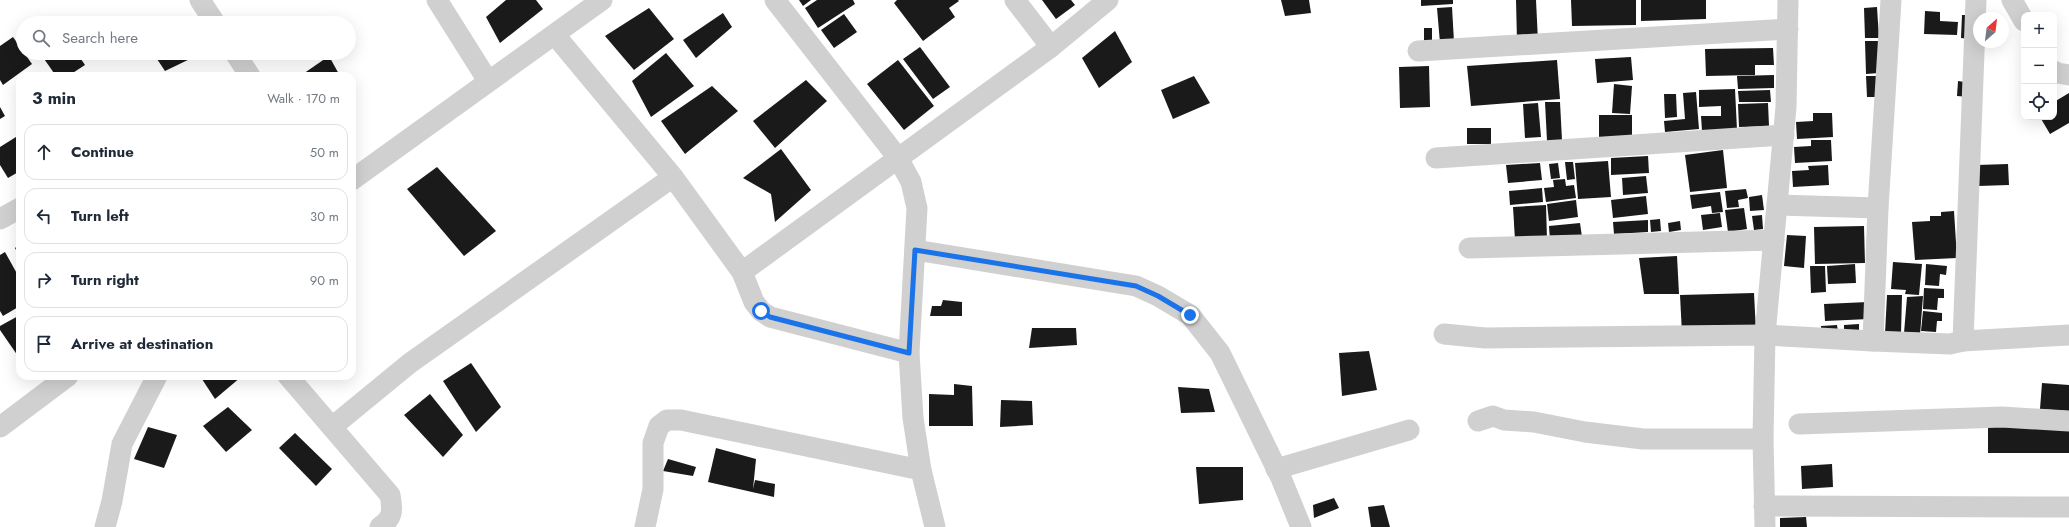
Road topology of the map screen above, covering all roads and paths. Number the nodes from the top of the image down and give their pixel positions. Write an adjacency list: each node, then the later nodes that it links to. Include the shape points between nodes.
1 (200, 0): 11 (street)
2 (437, 0): 21 (street)
3 (602, 0): 14 (street)
4 (775, 0): 23 (street)
5 (1015, 0): 15 (street)
6 (1108, 0): 15 (street)
7 (1788, 0): 13 (street)
8 (1891, 0): 28 (street)
9 (1976, 0): 38 (street)
10 (2012, 0): 12 (street)
11 (210, 16)
12 (2021, 16)
13 (1788, 29): 16 (street); 22 (street)
14 (555, 35): 21 (street); 26 (street)
15 (1051, 47): 23 (street)
16 (1418, 51)
17 (240, 60): 18 (street)
18 (247, 72)
19 (2057, 73): 20 (street)
20 (2069, 75)
21 (488, 81): 25 (street)
22 (1784, 135): 24 (street); 27 (street)
23 (898, 158): 33 (street, via 911,182 917,208); 34 (street)
24 (1436, 158)
25 (356, 177)
26 (673, 177): 34 (street); 48 (street, via 410,363)
27 (1777, 205): 28 (street); 31 (street)
28 (1878, 208): 39 (street)
29 (16, 210): 30 (street)
30 (0, 219)
31 (1774, 240): 32 (street); 36 (street)
32 (1469, 248)
33 (915, 250): 40 (street); 51 (street, via 1136,286 1190,315 1220,353)
34 (742, 272): 40 (street, via 754,302 770,317)
35 (1444, 334): 36 (street, via 1485,338)
36 (1765, 335): 39 (street); 50 (street)
37 (2069, 335): 38 (street)
38 (1963, 341): 39 (street, via 1950,344)
39 (1873, 342)
40 (909, 353): 52 (street, via 913,418)
41 (63, 380): 47 (street)
42 (155, 380): 55 (street, via 122,444)
43 (291, 380): 48 (street)
44 (1478, 421): 50 (street, via 1492,416 1504,420 1534,422 1585,432 1643,439)
45 (2069, 421): 46 (street, via 2002,416)
46 (1799, 424)
47 (0, 427)
48 (332, 427): 56 (street, via 390,495 392,513 388,521)
49 (1409, 430): 51 (street)
50 (1763, 439): 53 (street)
51 (1276, 469): 59 (street)
52 (921, 470): 57 (street, via 680,420 667,420 660,426 653,442 653,489); 58 (street)
53 (1764, 506): 54 (street); 60 (street)
54 (2069, 507)
55 (105, 527)
56 (380, 527)
57 (645, 527)
58 (935, 527)
59 (1301, 527)
60 (1765, 527)

